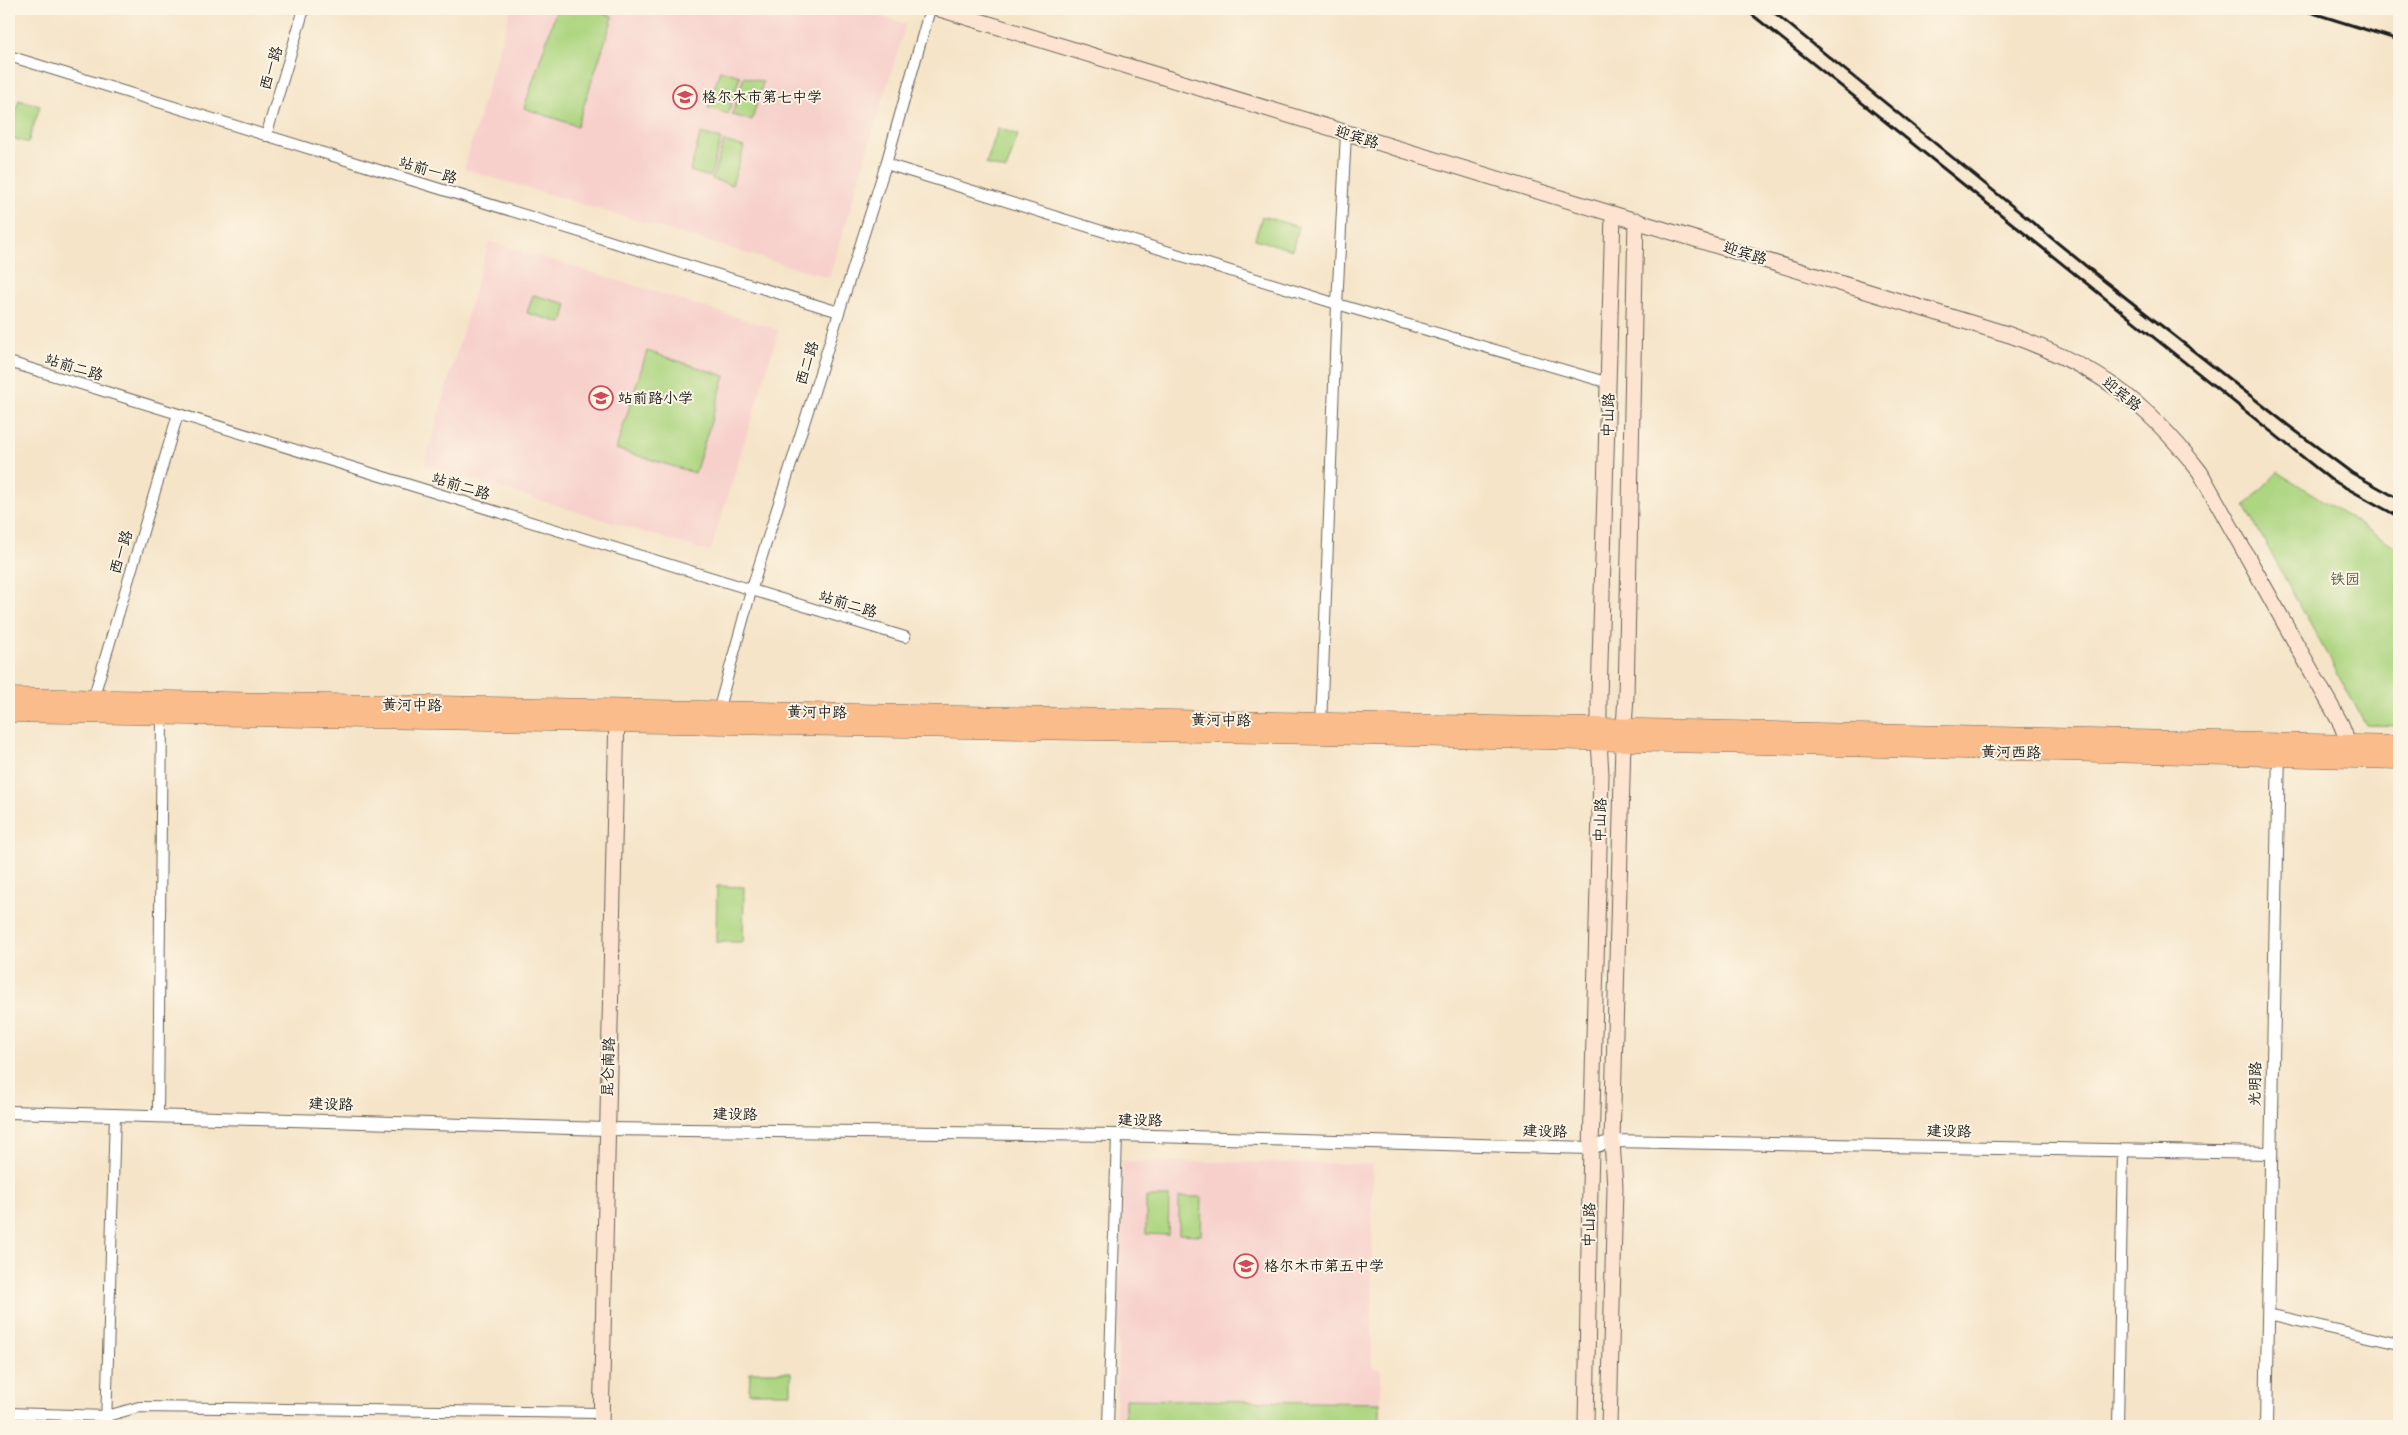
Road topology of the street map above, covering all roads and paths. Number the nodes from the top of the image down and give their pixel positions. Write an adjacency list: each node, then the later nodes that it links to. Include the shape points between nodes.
1 (304, 9): 6 (street, 西一路)
2 (930, 9): 7 (street, 西二路)
3 (940, 9): 5 (main road, 迎宾路)
4 (9, 56): 6 (street, 站前一路)
5 (1346, 134): 8 (main road, 迎宾路); 10 (street)
6 (266, 136): 11 (street, 站前一路)
7 (886, 164): 10 (street); 11 (street, 西二路)
8 (1613, 214): 9 (main road, 迎宾路); 13 (main road, 中山路)
9 (1636, 220): 25 (main road, 中山路); 28 (main road, 迎宾路, via 2027,341 2072,360 2105,379 2133,400 2180,446 2200,472 2341,724)
10 (1337, 304): 13 (street); 23 (street)
11 (839, 312): 15 (street, 西二路)
12 (9, 362): 14 (street, 站前二路)
13 (1609, 383): 24 (main road, 中山路)
14 (178, 414): 15 (street, 站前二路); 18 (street, 西一路)
15 (751, 591): 16 (street, 站前二路); 22 (street, 西二路)
16 (905, 637)
17 (9, 697): 18 (highway, 黄河中路)
18 (93, 699): 21 (highway, 黄河中路)
19 (9, 714): 20 (highway, 黄河中路)
20 (162, 716): 21 (highway, 黄河中路); 32 (street)
21 (617, 716): 22 (highway, 黄河中路); 33 (main road, 昆仑南路)
22 (717, 718): 23 (highway, 黄河中路)
23 (1321, 728): 24 (highway, 黄河中路)
24 (1599, 734): 25 (highway, 黄河中路); 36 (main road, 中山路, via 1601,774)
25 (1624, 736): 27 (highway, 黄河西路); 35 (main road, 中山路)
26 (2399, 745): 28 (highway, 黄河西路)
27 (2279, 751): 28 (highway, 黄河西路); 38 (street, 光明路)
28 (2347, 752): 29 (highway, 黄河西路)
29 (2399, 760)
30 (9, 1112): 31 (street, 建设路)
31 (114, 1114): 32 (street, 建设路); 43 (street)
32 (158, 1115): 33 (street, 建设路)
33 (606, 1129): 34 (street, 建设路); 42 (main road, 昆仑南路)
34 (1118, 1135): 36 (street, 建设路); 44 (street)
35 (1612, 1141): 36 (street, 建设路); 37 (street, 建设路); 46 (main road, 中山路, via 1615,1186)
36 (1590, 1148): 45 (main road, 中山路)
37 (2123, 1150): 38 (street, 建设路); 47 (street)
38 (2270, 1153): 39 (street, 光明路)
39 (2268, 1314): 40 (street); 48 (street, 光明路)
40 (2399, 1344)
41 (9, 1413): 43 (street)
42 (601, 1420): 43 (street, via 140,1407)
43 (106, 1421)
44 (1108, 1426)
45 (1586, 1426)
46 (1608, 1426)
47 (2118, 1426)
48 (2266, 1426)

